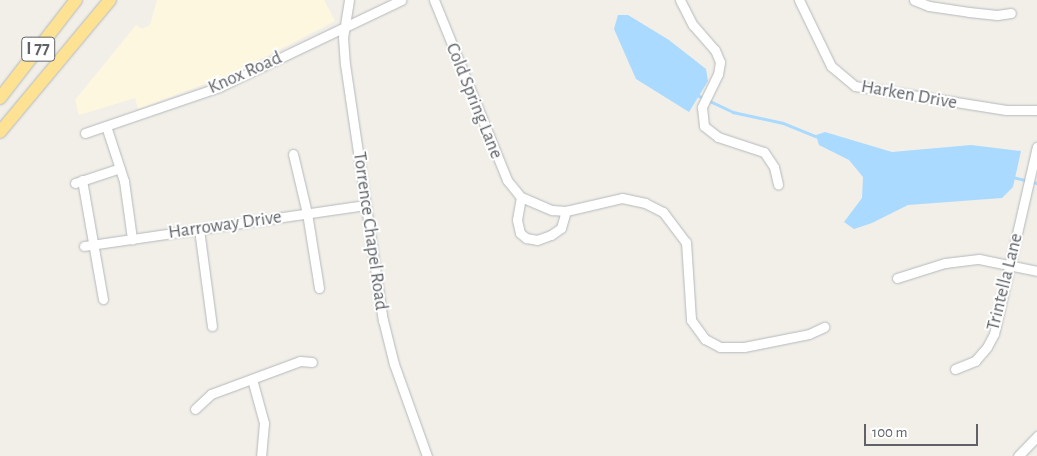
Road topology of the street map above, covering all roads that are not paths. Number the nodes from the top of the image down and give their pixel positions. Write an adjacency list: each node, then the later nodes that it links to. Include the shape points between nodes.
1 (76, 0): 13 (highway, I 77)
2 (103, 0): 12 (highway, I 77)
3 (110, 0): 12 (highway, I 77)
4 (349, 0): 11 (street, Torrence Chapel Road)
5 (401, 0): 11 (street, Knox Road)
6 (434, 0): 22 (street, Cold Spring Lane, via 506,180)
7 (680, 0): 21 (street, via 693,25 715,50 720,62 718,74 702,107 704,126 714,135 764,152 774,167)
8 (799, 0): 14 (street, Harken Drive, via 830,66 855,86 1006,110)
9 (914, 0): 10 (street, via 929,6 969,12)
10 (1011, 13)
11 (344, 27): 15 (street, Knox Road, via 219,87); 23 (street, Torrence Chapel Road, via 345,64)
12 (71, 44): 16 (highway, I 77)
13 (0, 98)
14 (1037, 110)
15 (106, 126): 17 (street, Knox Road); 20 (street)
16 (0, 132)
17 (85, 133)
18 (1037, 147): 29 (street, Trintella Lane)
19 (293, 154): 25 (street)
20 (120, 168): 27 (street); 28 (street, via 78,182)
21 (778, 185)
22 (521, 197): 24 (street, Cold Spring Lane, via 552,210); 24 (street, via 517,220 520,233 526,238 537,240 551,235 560,228)
23 (366, 205): 25 (street, Harroway Drive); 42 (street, Torrence Chapel Road, via 389,345)
24 (566, 211): 35 (street, Cold Spring Lane, via 622,198 645,203 663,212 686,242 691,320 704,339 720,348 744,347 809,334)
25 (307, 213): 26 (street, Harroway Drive); 32 (street)
26 (199, 229): 27 (street, Harroway Drive); 34 (street)
27 (132, 239): 28 (street, Harroway Drive)
28 (88, 245): 33 (street)
29 (1010, 264): 30 (street); 31 (street, via 988,260 957,261); 37 (street, Trintella Lane, via 991,340 975,360)
30 (1037, 271)
31 (897, 278)
32 (319, 288)
33 (103, 299)
34 (212, 326)
35 (824, 327)
36 (312, 362): 38 (street, via 300,360)
37 (955, 369)
38 (252, 379): 39 (street, via 211,394); 41 (street, via 264,418)
39 (195, 409)
40 (1037, 436): 43 (street)
41 (261, 456)
42 (427, 456)
43 (1018, 456)

